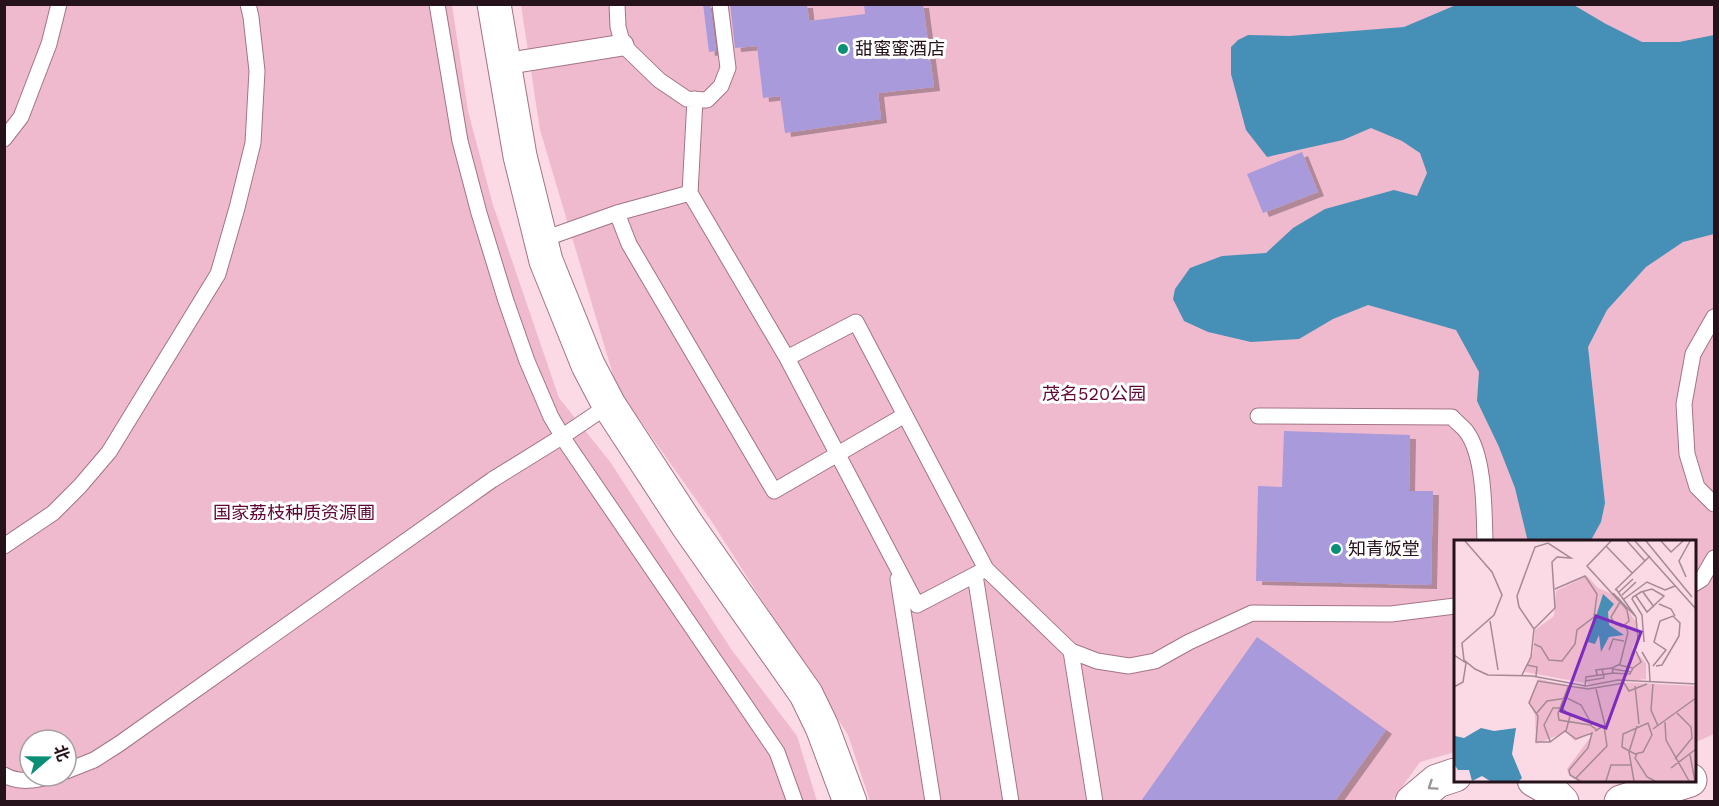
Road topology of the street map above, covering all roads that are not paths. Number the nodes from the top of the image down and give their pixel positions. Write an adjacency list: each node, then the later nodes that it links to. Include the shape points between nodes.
1 (59, 4): 10 (lane, via 49,44 21,117)
2 (248, 4): 23 (lane, via 257,71 253,143 218,274 109,452 53,513)
3 (437, 4): 19 (lane, via 460,141 479,213 528,361)
4 (494, 4): 8 (main road)
5 (617, 4): 7 (lane)
6 (720, 4): 9 (lane, via 728,68 720,86 707,100)
7 (623, 45): 8 (street); 9 (lane, via 659,80 687,99)
8 (504, 64): 13 (main road, via 520,156)
9 (694, 99): 11 (lane)
10 (4, 139)
11 (690, 192): 12 (lane); 15 (lane)
12 (617, 213): 13 (lane); 20 (lane, via 629,243 774,491)
13 (541, 240): 16 (main road, via 588,365)
14 (1714, 317): 21 (lane, via 1693,354 1684,404 1687,454 1697,487)
15 (787, 358): 17 (lane, via 856,322); 20 (lane)
16 (609, 405): 19 (lane); 37 (main road, via 806,694)
17 (904, 415): 20 (lane); 26 (lane)
18 (1258, 416): 22 (lane, via 1452,417 1466,430 1475,448 1484,497)
19 (562, 436): 30 (lane, via 492,480 119,744); 36 (lane, via 777,752)
20 (837, 454): 25 (lane)
21 (1714, 504)
22 (1485, 540)
23 (4, 546)
24 (1714, 558): 27 (lane)
25 (896, 565): 26 (lane, via 917,605); 38 (lane)
26 (980, 572): 29 (lane); 39 (lane)
27 (1695, 583)
28 (1454, 606): 29 (lane, via 1391,614 1252,612 1155,661 1130,666 1097,661)
29 (1071, 651): 40 (lane)
30 (78, 766)
31 (1714, 773): 33 (main road)
32 (1454, 775): 41 (main road, one-way to 41, via 1437,781)
33 (1695, 779)
34 (1538, 782): 42 (main road)
35 (1684, 782): 43 (main road)
36 (795, 801)
37 (850, 801)
38 (933, 801)
39 (1011, 801)
40 (1095, 801)
41 (1412, 801)
42 (1562, 801)
43 (1622, 801)

